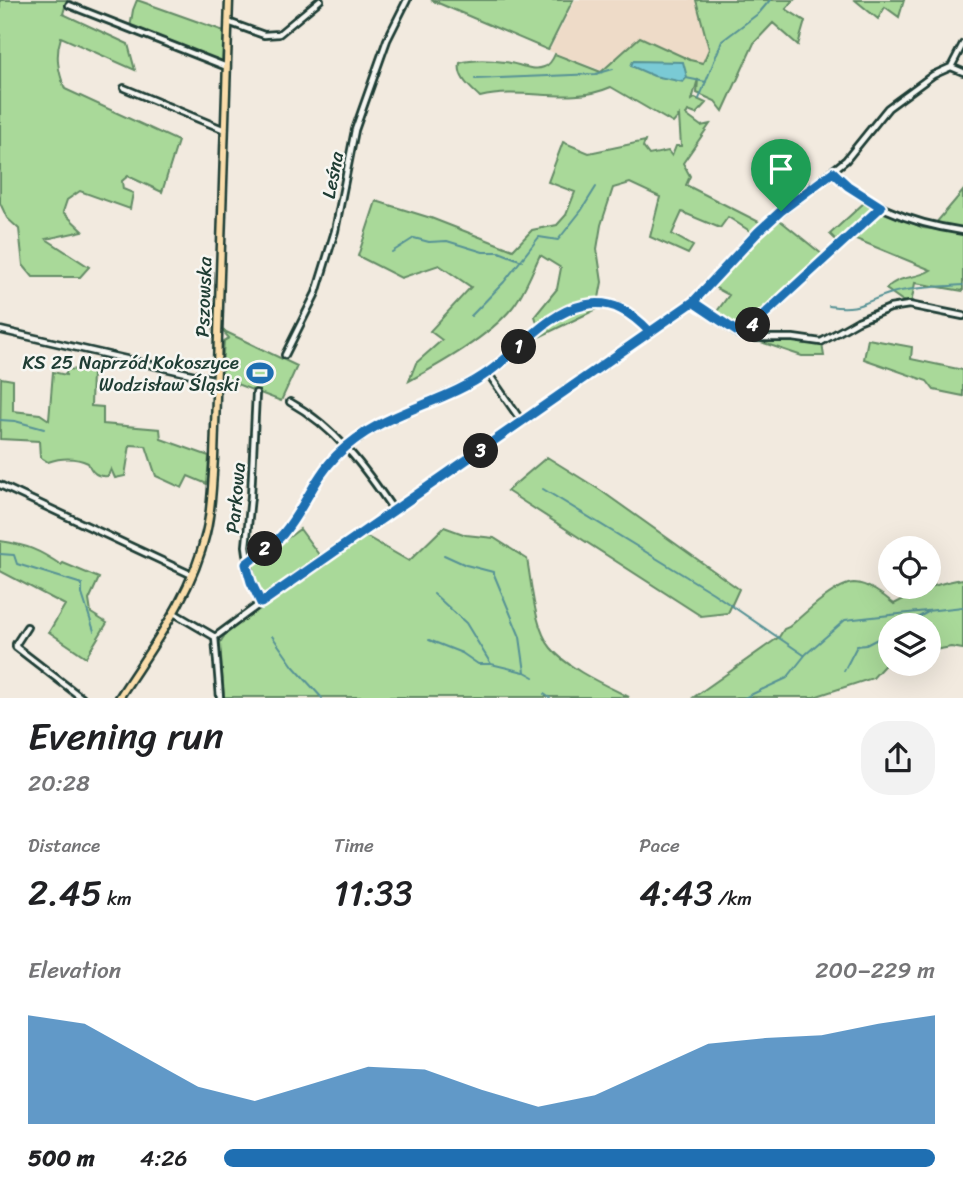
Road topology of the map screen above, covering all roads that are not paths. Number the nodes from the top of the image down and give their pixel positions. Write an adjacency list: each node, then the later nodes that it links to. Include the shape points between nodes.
1 (229, 0): 5 (main road, Pszowska)
2 (320, 0): 5 (street, via 279,34 264,35)
3 (407, 0): 20 (street, Leśna, via 360,114 335,231 316,293)
4 (69, 5): 7 (street)
5 (228, 23): 7 (main road, Pszowska)
6 (963, 44): 8 (street)
7 (227, 67): 11 (main road, Pszowska)
8 (951, 67): 9 (street); 12 (street, via 888,108)
9 (963, 72)
10 (124, 88): 11 (street)
11 (225, 130): 22 (main road, Pszowska)
12 (833, 172): 13 (street); 15 (street, via 758,232)
13 (881, 207): 14 (street, via 925,225); 19 (street)
14 (963, 231)
15 (693, 302): 18 (street); 19 (street)
16 (963, 316): 19 (street, via 909,305 858,321 821,342)
17 (0, 330): 22 (street)
18 (650, 332): 21 (street, via 618,307 586,304 557,315); 25 (street)
19 (742, 335)
20 (285, 355)
21 (488, 373): 25 (street); 26 (street, via 443,397 392,416)
22 (217, 380): 30 (main road, Pszowska, via 210,514)
23 (256, 393): 29 (street, Parkowa)
24 (290, 402): 26 (street, via 317,419)
25 (522, 422): 28 (street)
26 (346, 447): 28 (street); 29 (street, via 319,476 281,537)
27 (0, 485): 30 (street)
28 (394, 511): 31 (street)
29 (246, 564): 31 (street, Parkowa)
30 (193, 575): 32 (main road, Pszowska)
31 (261, 603): 34 (street)
32 (174, 612): 34 (street); 36 (main road, Pszowska)
33 (27, 627): 35 (street, via 16,647)
34 (215, 637): 37 (street)
35 (82, 698)
36 (119, 698)
37 (220, 698)

